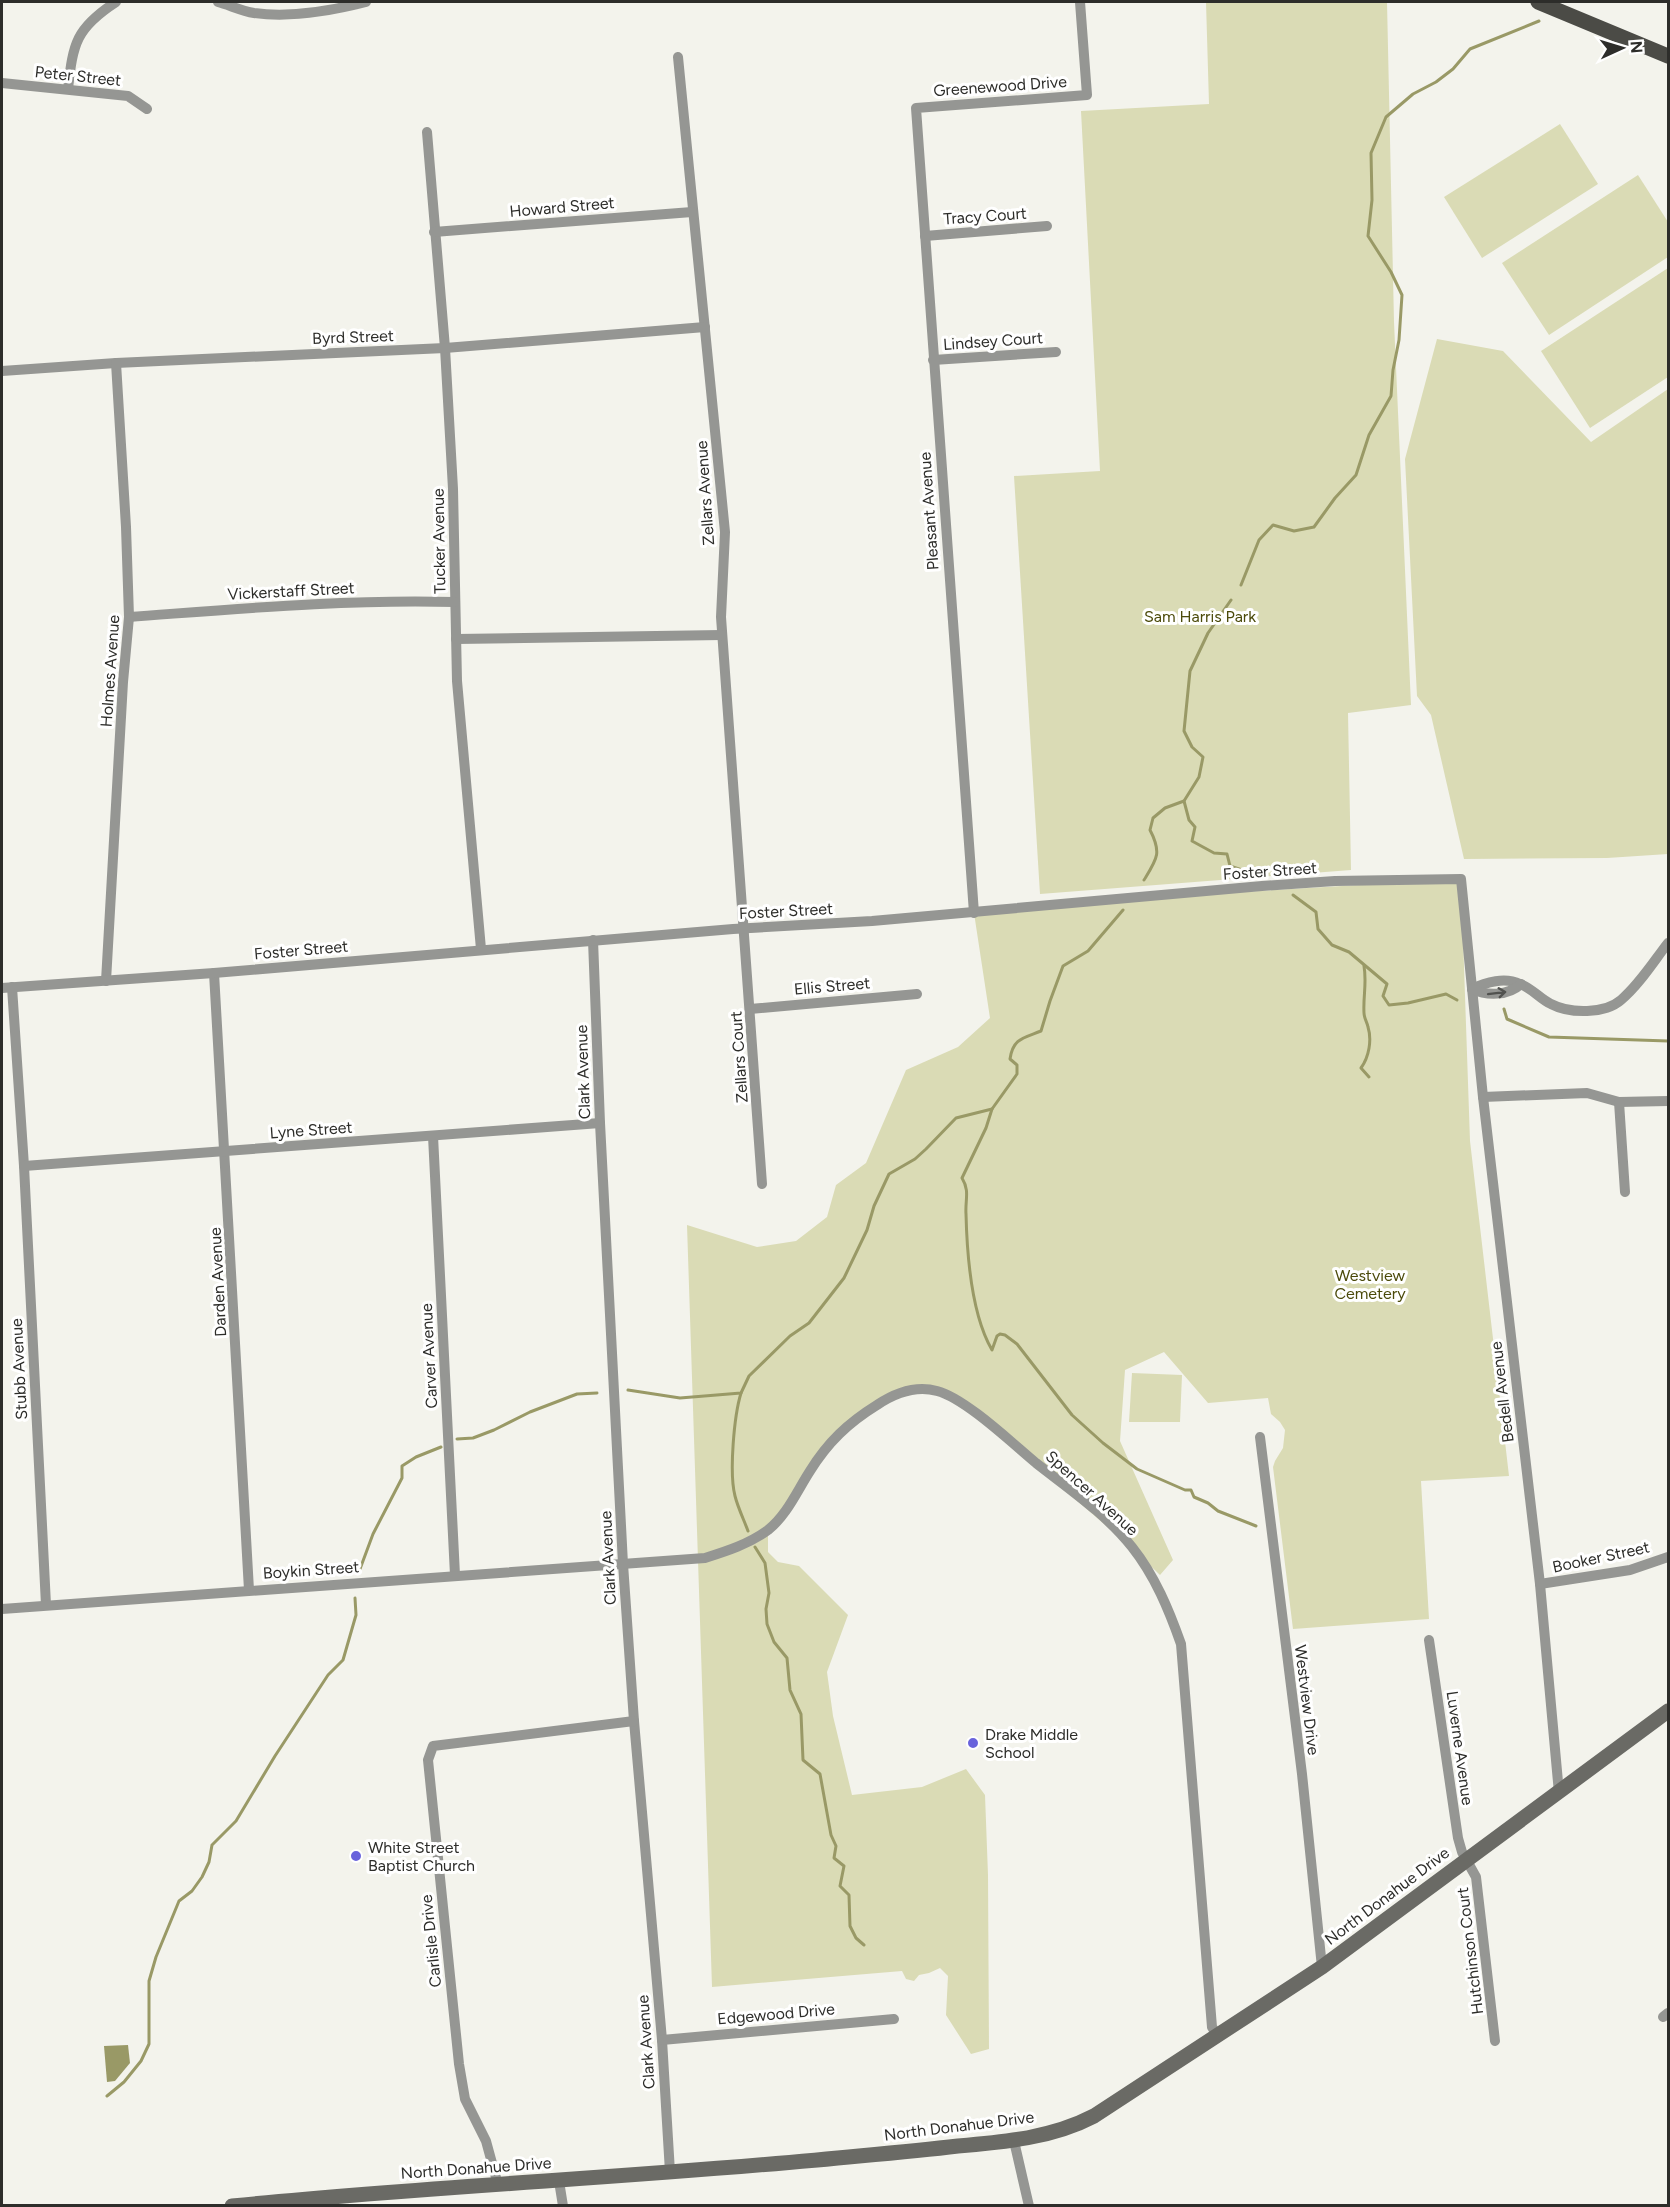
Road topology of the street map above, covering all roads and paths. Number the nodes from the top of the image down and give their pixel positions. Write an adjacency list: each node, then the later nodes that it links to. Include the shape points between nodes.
1 (116, 2): 10 (street, via 99,13 80,34 72,53)
2 (218, 2): 6 (street, via 278,15)
3 (366, 2): 6 (street)
4 (1080, 2): 11 (street, Greenewood Drive, via 1087,95)
5 (1538, 2): 7 (main road)
6 (330, 5)
7 (1668, 56)
8 (678, 57): 14 (street, Zellars Avenue)
9 (2, 83): 10 (street, Peter Street)
10 (68, 89): 12 (street, Peter Street, via 128,96)
11 (916, 108): 17 (street, Pleasant Avenue)
12 (147, 109)
13 (427, 132): 16 (street, Tucker Avenue)
14 (692, 212): 16 (street, Howard Street); 18 (street, Zellars Avenue)
15 (1047, 226): 17 (street, Tracy Court)
16 (434, 232): 19 (street, Tucker Avenue)
17 (925, 236): 21 (street, Pleasant Avenue)
18 (705, 327): 19 (street, Byrd Street); 26 (street, Zellars Avenue, via 725,532)
19 (445, 348): 22 (street, Byrd Street); 24 (street, Tucker Avenue)
20 (1056, 352): 21 (street, Lindsey Court)
21 (933, 360): 28 (street, Pleasant Avenue)
22 (116, 363): 23 (street, Byrd Street); 25 (street, Holmes Avenue)
23 (2, 371)
24 (455, 602): 25 (street, Vickerstaff Street, via 339,602); 27 (street, Tucker Avenue)
25 (129, 617): 34 (street, Holmes Avenue)
26 (722, 635): 27 (street); 29 (street, Zellars Avenue)
27 (456, 639): 32 (street, Tucker Avenue)
28 (974, 913): 29 (street, Foster Street); 36 (street, Foster Street, via 1262,886 1461,879)
29 (744, 928): 30 (street, Foster Street); 38 (street, Zellars Court)
30 (593, 940): 32 (street, Foster Street); 42 (street, Clark Avenue)
31 (1668, 943): 36 (street, via 1622,999 1609,1007 1565,1009 1521,984 1513,991 1484,995)
32 (481, 949): 33 (street, Foster Street)
33 (214, 973): 34 (street, Foster Street); 44 (street, Darden Avenue)
34 (106, 981): 35 (street, Foster Street)
35 (7, 988): 45 (street, Stubb Avenue)
36 (1472, 989): 39 (street, Bedell Avenue)
37 (917, 994): 38 (street, Ellis Street)
38 (750, 1009): 46 (street, Zellars Court)
39 (1483, 1097): 40 (street, via 1587,1093); 52 (street, Bedell Avenue)
40 (1619, 1101): 41 (street); 47 (street)
41 (1668, 1101)
42 (600, 1123): 43 (street, Lyne Street); 50 (street, Clark Avenue)
43 (433, 1136): 44 (street, Lyne Street); 51 (street, Carver Avenue)
44 (226, 1151): 45 (street, Lyne Street); 53 (street, Darden Avenue)
45 (24, 1166): 54 (street, Stubb Avenue)
46 (762, 1184)
47 (1625, 1192)
48 (1260, 1437): 61 (street, Westview Drive)
49 (1668, 1557): 52 (street, Booker Street, via 1630,1570)
50 (623, 1564): 51 (street, Boykin Street); 58 (street, Clark Avenue); 63 (street, Spencer Avenue, via 705,1558 738,1547 768,1530 791,1503 832,1440 890,1397 914,1389 938,1391 969,1408 1107,1521 1132,1548 1169,1609 1181,1644 1212,2027)
51 (455, 1575): 53 (street, Boykin Street)
52 (1540, 1584): 59 (street, Bedell Avenue)
53 (249, 1590): 54 (street, Boykin Street)
54 (46, 1605): 55 (street, Boykin Street)
55 (2, 1609)
56 (1429, 1640): 60 (street, Luverne Avenue, via 1458,1838)
57 (1668, 1711): 59 (street, North Donahue Drive)
58 (634, 1721): 64 (street, Clark Avenue); 69 (street, Carlisle Drive, via 433,1746 428,1760 459,2064 465,2099 486,2141)
59 (1559, 1792): 60 (street, North Donahue Drive)
60 (1466, 1859): 61 (street, North Donahue Drive); 65 (street, Hutchinson Court, via 1476,1877)
61 (1322, 1966): 63 (street, North Donahue Drive)
62 (894, 2019): 64 (street, Edgewood Drive)
63 (1217, 2035): 66 (street, North Donahue Drive, via 1094,2116 1063,2130)
64 (662, 2040): 67 (street, Clark Avenue)
65 (1495, 2041)
66 (1014, 2141): 67 (street, North Donahue Drive); 74 (street)
67 (670, 2172): 68 (street, North Donahue Drive)
68 (559, 2181): 69 (street, North Donahue Drive); 73 (street)
69 (498, 2185): 70 (street, North Donahue Drive)
70 (349, 2200): 72 (street, North Donahue Drive)
71 (232, 2205): 72 (street, North Donahue Drive)
72 (248, 2205)
73 (563, 2205)
74 (1029, 2205)

